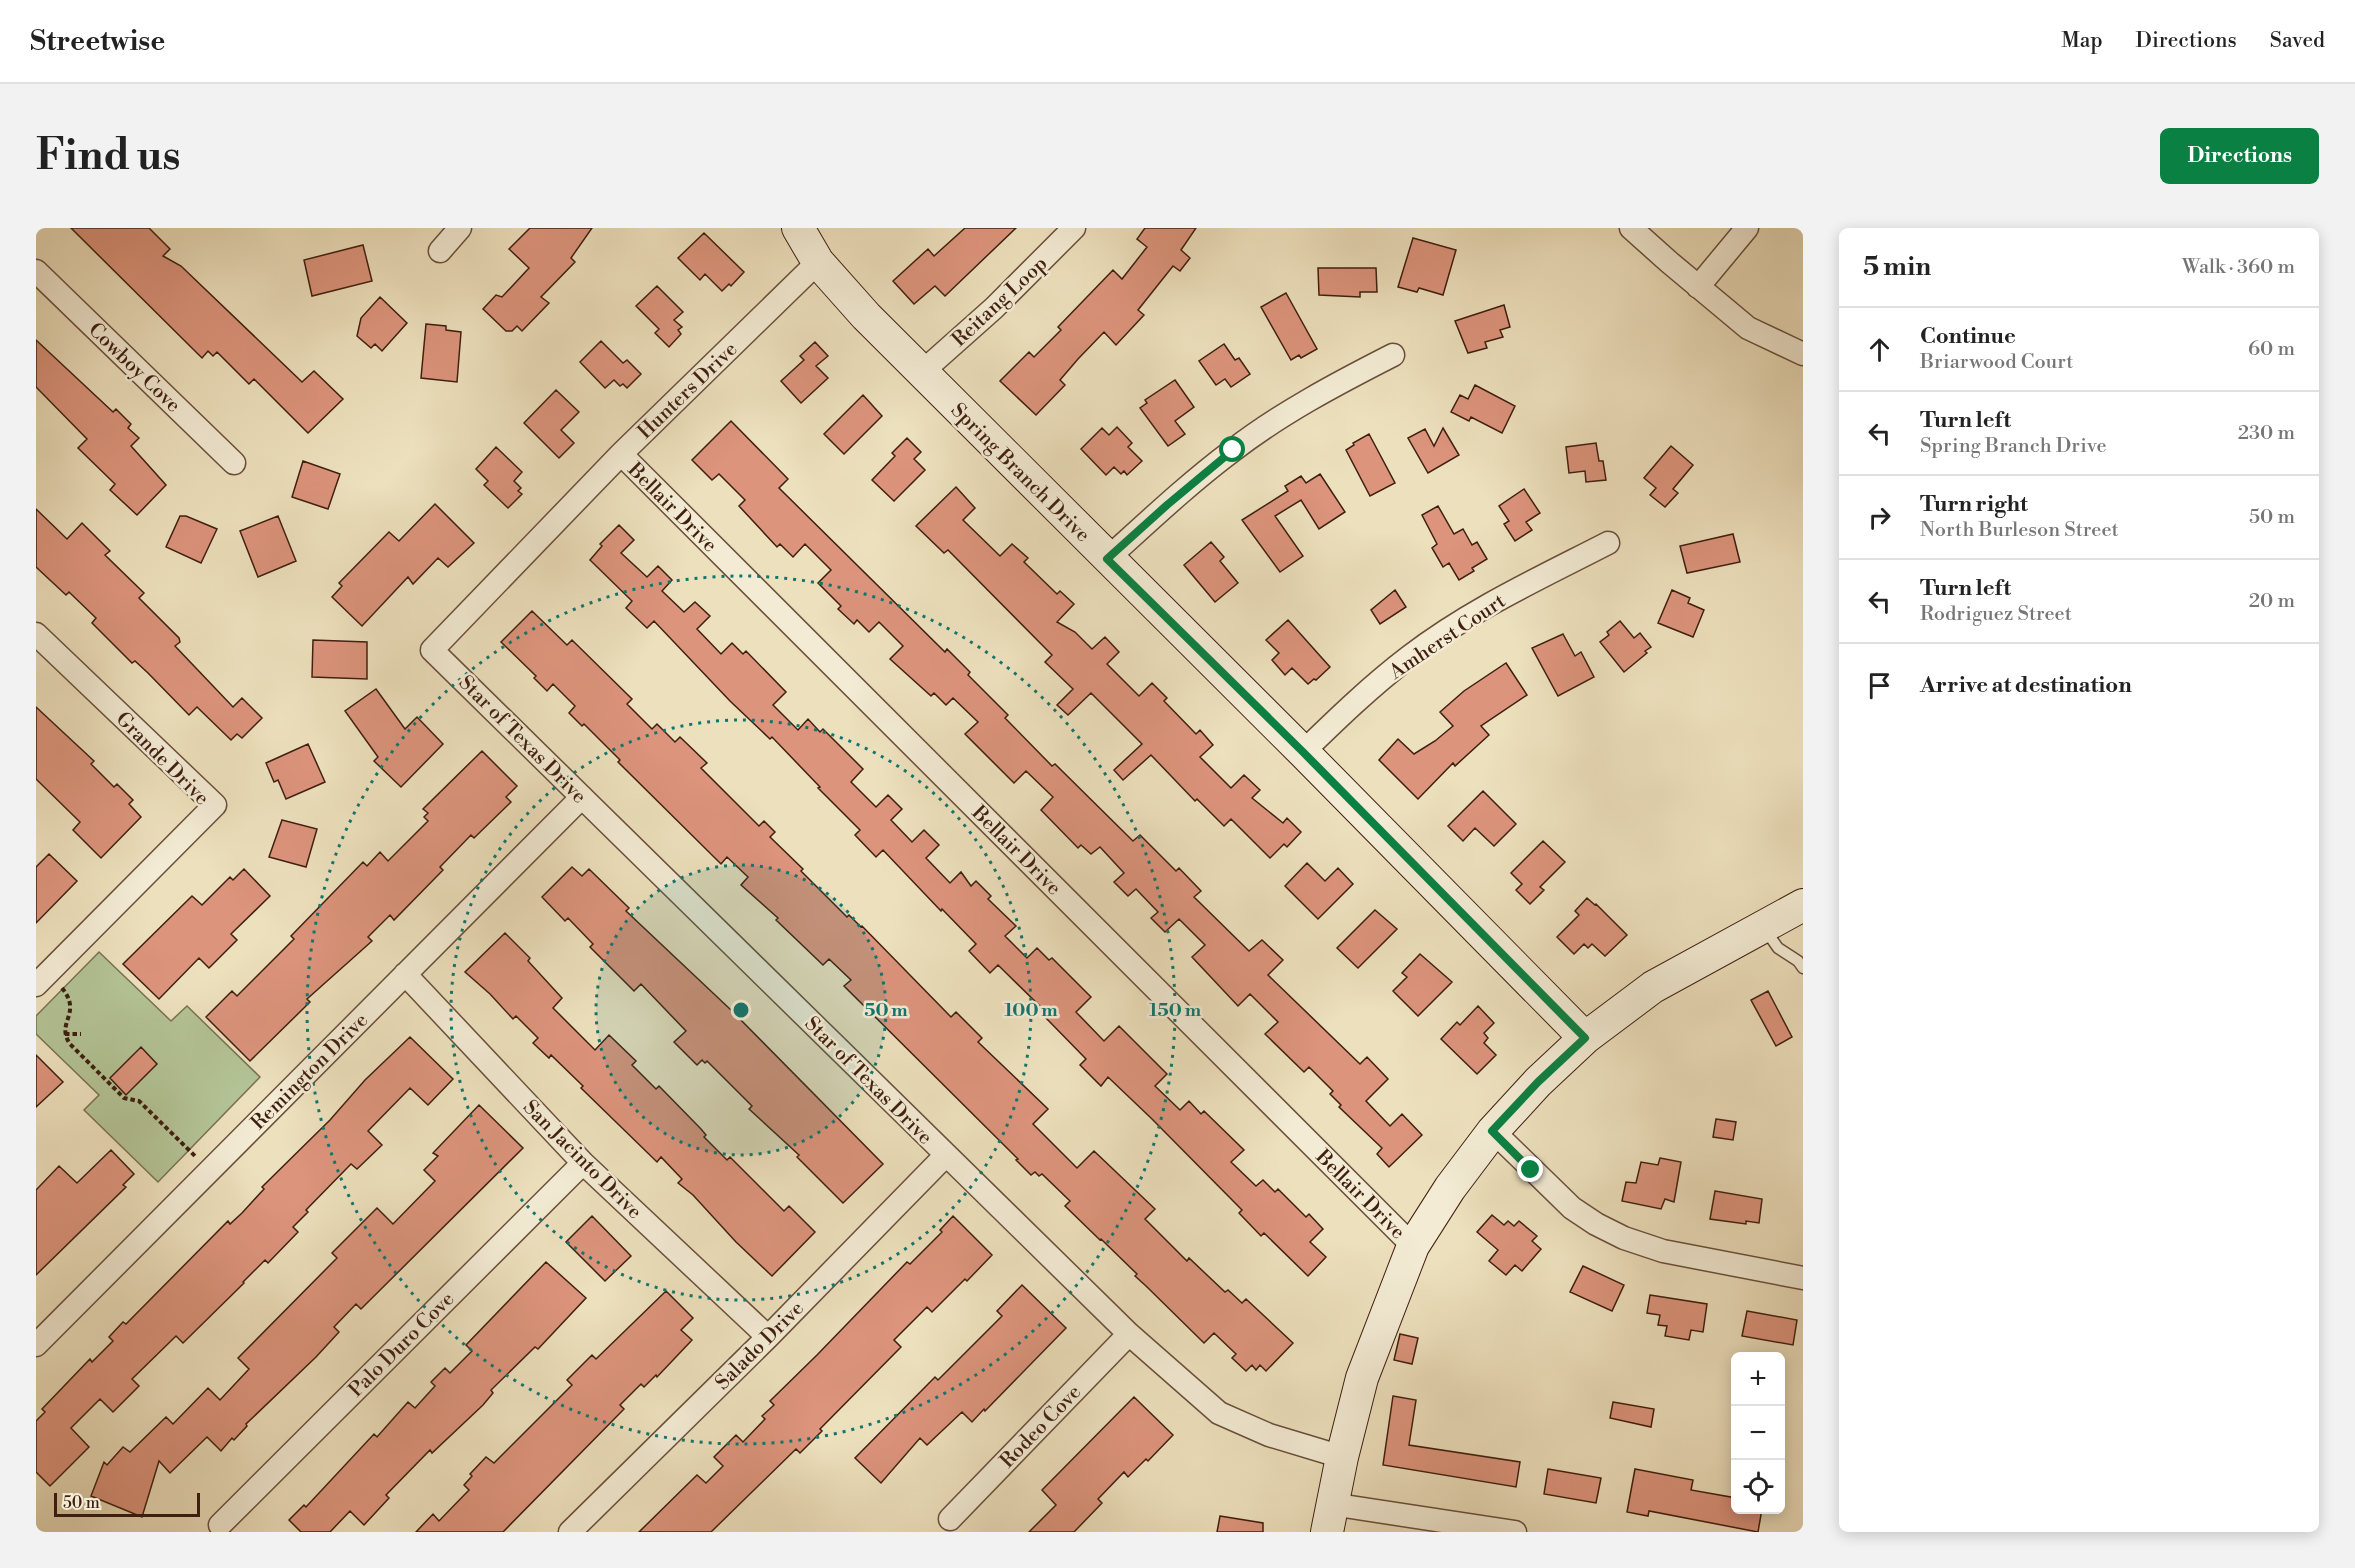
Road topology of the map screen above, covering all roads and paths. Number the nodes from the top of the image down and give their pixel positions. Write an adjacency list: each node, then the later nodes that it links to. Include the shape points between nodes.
1 (460, 228): 6 (street)
2 (798, 228): 7 (street, Spring Branch Drive)
3 (1074, 228): 12 (street, Reitang Loop, via 994,308)
4 (1631, 228): 9 (street)
5 (1747, 228): 9 (street)
6 (440, 251)
7 (818, 262): 12 (street, Spring Branch Drive); 13 (street, Hunters Drive)
8 (36, 271): 14 (street, Cowboy Cove)
9 (1698, 287): 10 (street, via 1748,328)
10 (1803, 354)
11 (1393, 355): 16 (street, via 1348,377 1233,450)
12 (922, 372): 16 (street, Spring Branch Drive)
13 (621, 454): 18 (street, Hunters Drive); 33 (street, Bellair Drive)
14 (234, 463)
15 (1608, 543): 19 (street, Amherst Court, via 1493,602 1410,656)
16 (1107, 559): 19 (street, Spring Branch Drive)
17 (36, 634): 25 (street, Grande Drive, via 214,805)
18 (432, 650): 20 (street, Star of Texas Drive)
19 (1303, 752): 28 (street, Spring Branch Drive)
20 (582, 797): 24 (street, Remington Drive); 30 (street, Star of Texas Drive)
21 (1803, 905): 22 (street)
22 (1763, 927): 23 (lane, via 1778,948); 28 (street, via 1653,987)
23 (1803, 968)
24 (405, 974): 32 (street, San Jacinto Drive); 37 (street, Remington Drive)
25 (46, 983): 26 (path, via 71,1002)
26 (65, 1034): 27 (path); 31 (path, via 70,1044 124,1098 139,1101)
27 (81, 1035)
28 (1585, 1038): 29 (street)
29 (1492, 1131): 33 (street); 34 (street, via 1572,1208 1624,1238 1663,1251)
30 (945, 1155): 35 (street, Star of Texas Drive); 36 (street, Salado Drive)
31 (200, 1161)
32 (583, 1162): 36 (street, San Jacinto Drive); 41 (street, Palo Duro Cove)
33 (1413, 1246): 38 (street, via 1362,1378)
34 (1803, 1278)
35 (1129, 1334): 38 (street, Star of Texas Drive, via 1219,1413 1269,1435); 40 (street, Rodeo Cove)
36 (768, 1336): 42 (street, Salado Drive)
37 (36, 1345)
38 (1342, 1457): 39 (street)
39 (1329, 1518): 43 (street)
40 (950, 1519)
41 (220, 1525)
42 (570, 1532)
43 (1515, 1532)

